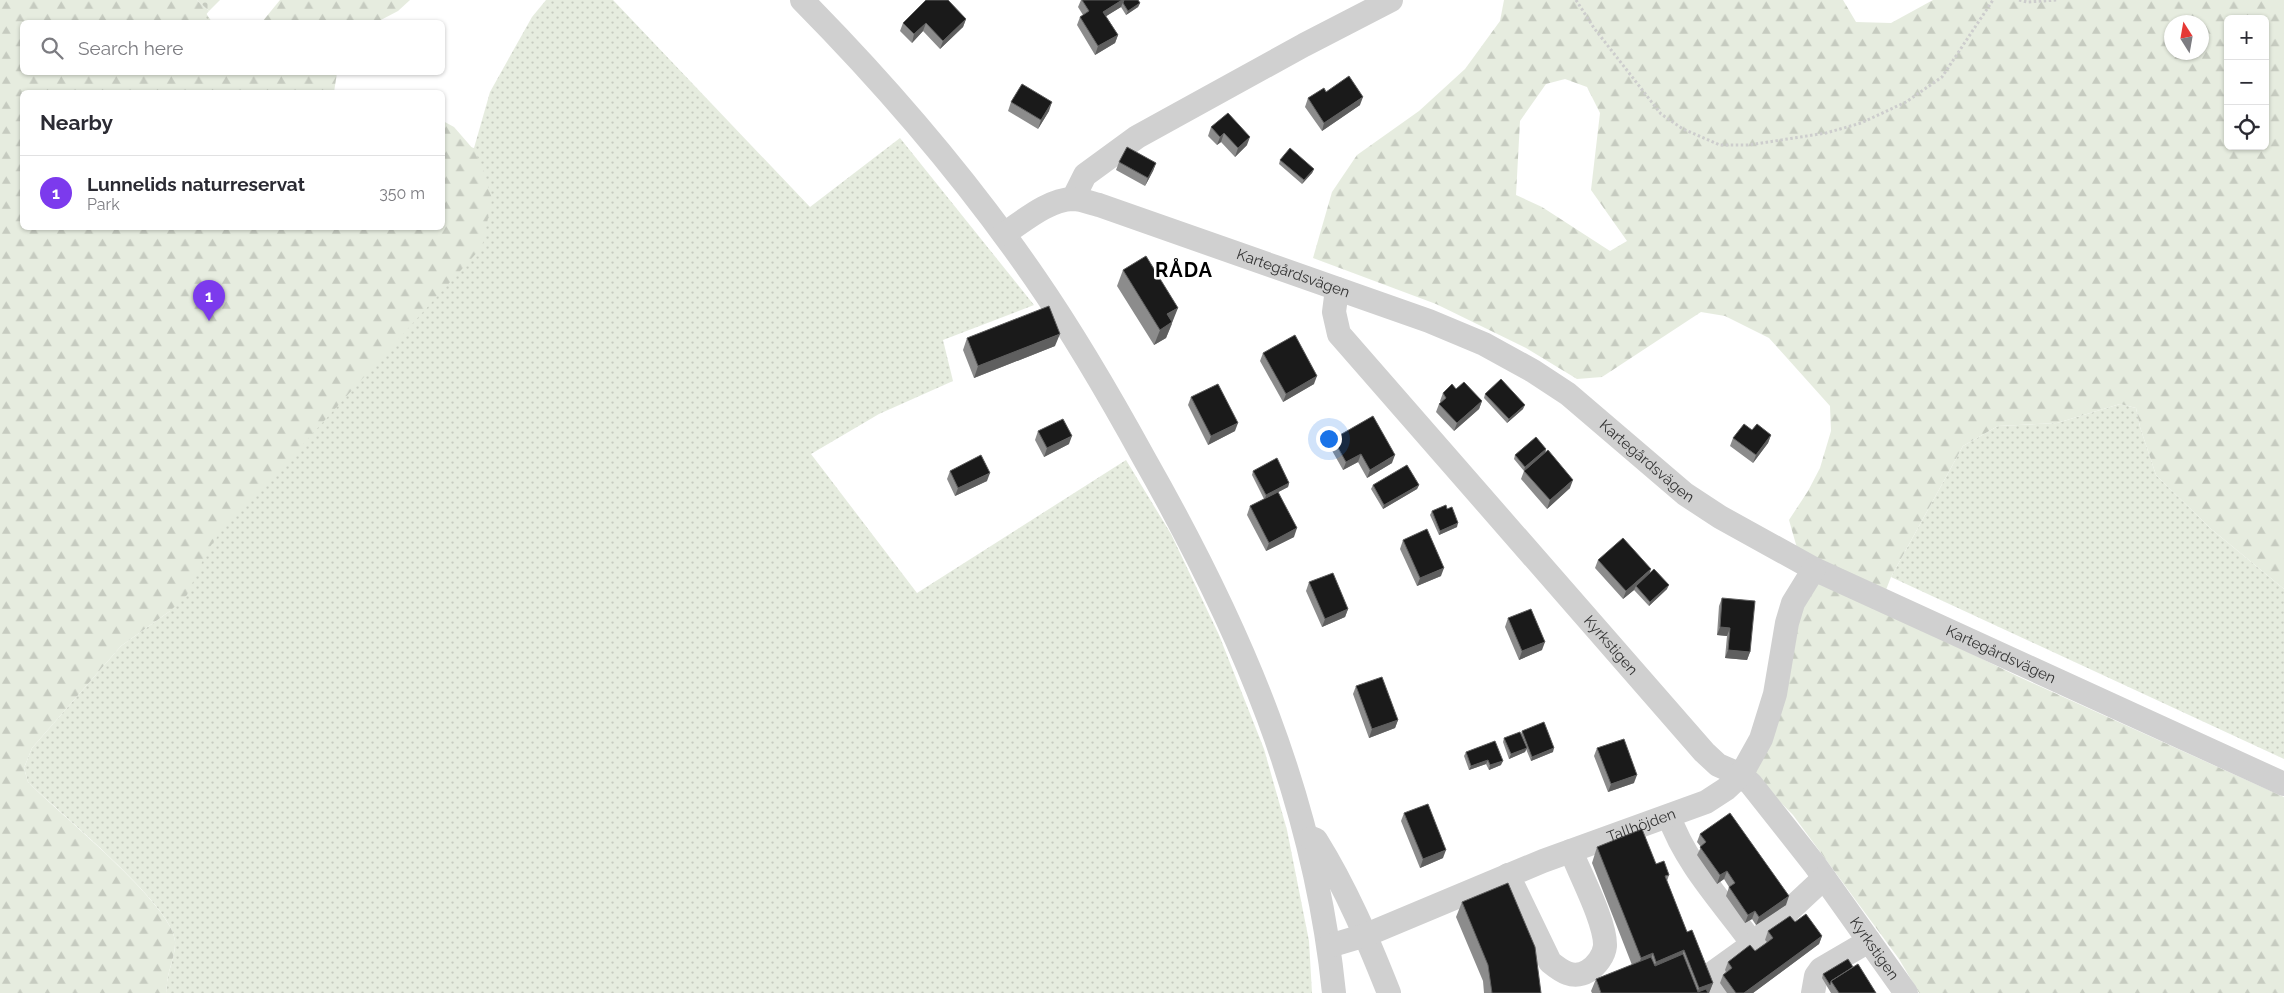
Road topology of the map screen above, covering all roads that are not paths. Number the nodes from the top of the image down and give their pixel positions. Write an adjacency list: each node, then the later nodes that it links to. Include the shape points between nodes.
1 (802, 0): 4 (street, via 888,91)
2 (1391, 0): 3 (street, via 1137,137 1085,175)
3 (1073, 199): 4 (street, Kartegårdsvägen, via 1043,208); 5 (street, Kartegårdsvägen, via 1099,205)
4 (1004, 234): 10 (street, via 1085,355 1175,511 1268,712)
5 (1337, 289): 6 (street, Kartegårdsvägen, via 1484,344 1533,371 1568,394 1685,494 1728,522); 7 (street, Kyrkstigen, via 1334,312 1339,334 1704,752 1718,766)
6 (1814, 569): 7 (street, Tallhöjden, via 1793,604 1769,716 1761,739); 8 (street, Kartegårdsvägen)
7 (1741, 775): 9 (street, Tallhöjden, via 1706,802); 13 (street, Kyrkstigen, via 1767,803)
8 (2284, 784)
9 (1668, 816): 11 (street, Tallhöjden); 16 (street, via 1690,858)
10 (1306, 836): 14 (street, via 1316,840 1330,863); 17 (street)
11 (1571, 851): 12 (street, Tallhöjden); 12 (street, via 1602,928 1605,948 1598,962 1586,972 1572,976 1550,962)
12 (1508, 875): 14 (street, Tallhöjden)
13 (1824, 878): 15 (street, Kyrkstigen); 16 (street)
14 (1366, 935): 17 (street, Tallhöjden); 19 (street)
15 (1869, 941): 21 (street, via 1821,969 1816,976); 22 (street, Kyrkstigen)
16 (1754, 944): 20 (street, via 1714,972)
17 (1329, 946): 18 (street)
18 (1334, 993)
19 (1389, 993)
20 (1716, 993)
21 (1813, 993)
22 (1906, 993)

